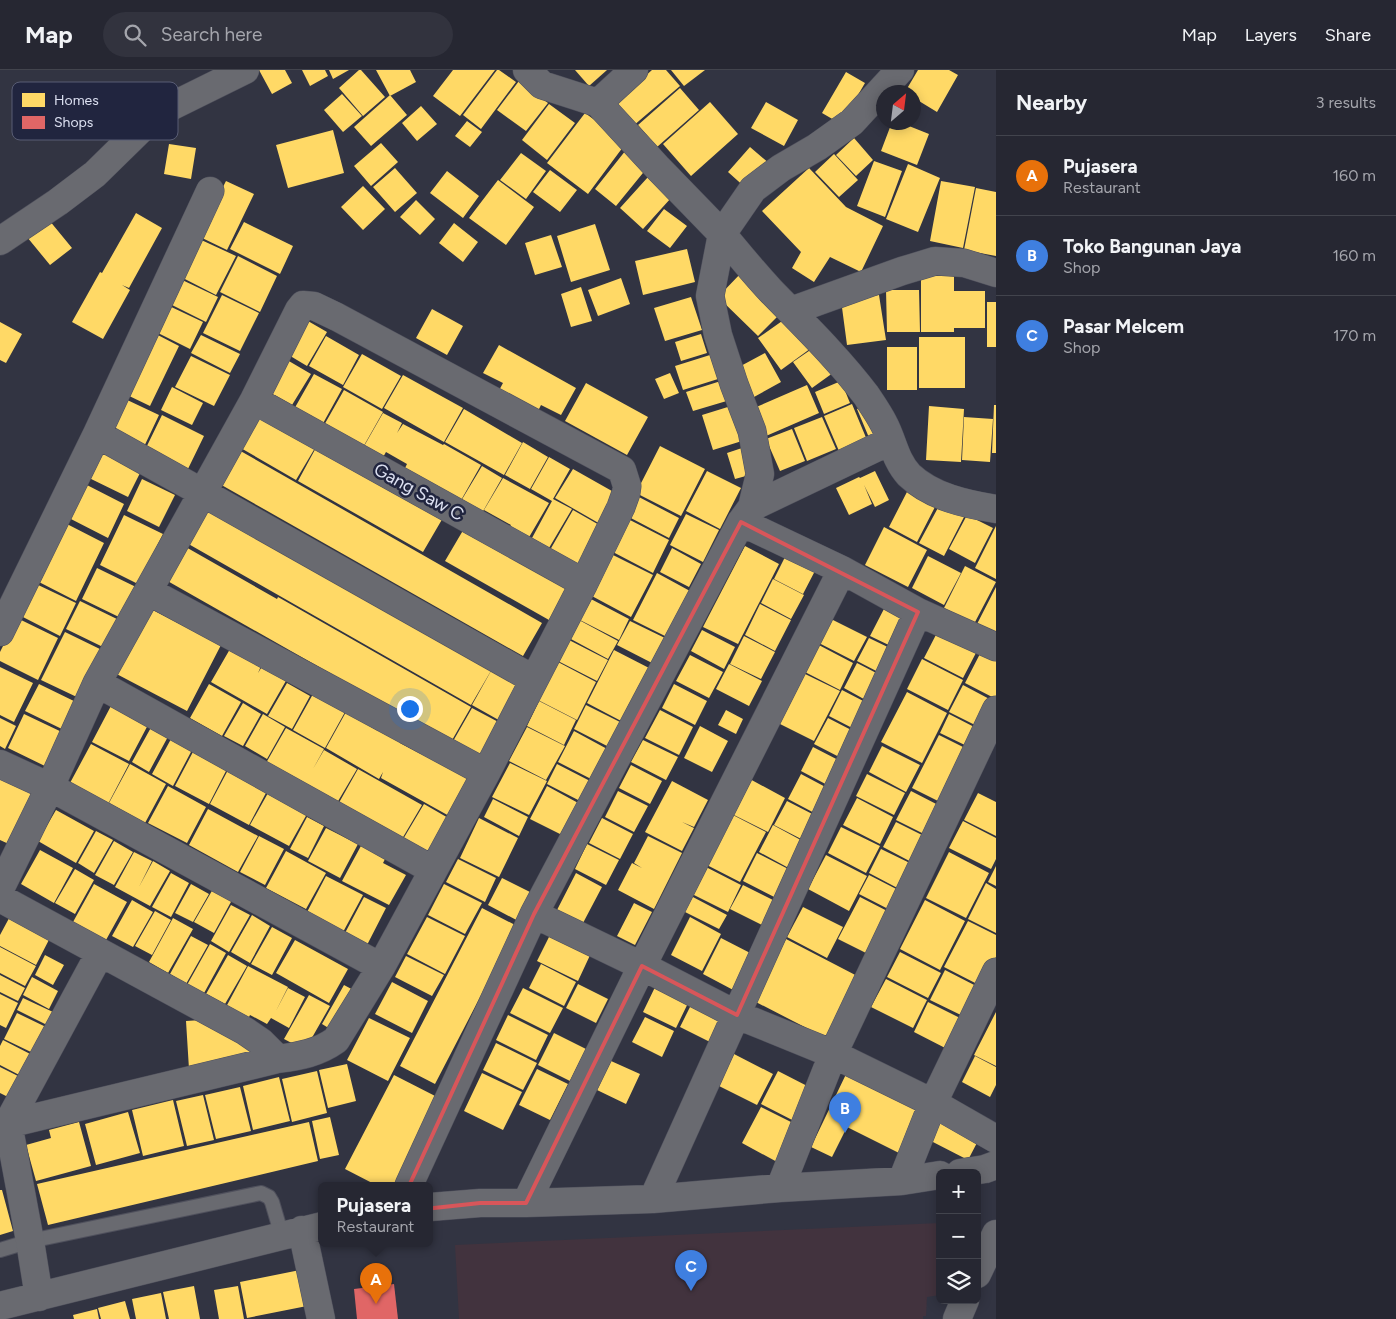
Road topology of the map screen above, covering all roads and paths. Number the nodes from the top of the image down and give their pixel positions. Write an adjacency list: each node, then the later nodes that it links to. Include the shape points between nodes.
1 (245, 70): 5 (street)
2 (527, 70): 6 (street, via 542,85)
3 (634, 70): 6 (street)
4 (900, 70): 9 (street, via 852,122 753,189)
5 (178, 103)
6 (598, 104): 9 (street)
7 (130, 140): 10 (street, via 95,174)
8 (210, 190): 14 (street)
9 (722, 234): 12 (street); 18 (street, via 710,296 718,335 752,431 760,474)
10 (0, 240)
11 (996, 273): 12 (street, via 964,263 935,261)
12 (791, 311): 15 (street, via 867,396)
13 (254, 400): 16 (street); 20 (street, Gang Saw C); 20 (street, via 299,310 303,306 314,306 622,470 626,493)
14 (97, 434): 16 (street); 23 (street)
15 (890, 441): 17 (street, via 902,466 922,485 944,496); 18 (street)
16 (203, 492): 21 (street); 25 (street)
17 (996, 509)
18 (746, 515): 19 (street); 34 (street)
19 (842, 570): 22 (street); 36 (street)
20 (584, 584): 25 (street)
21 (148, 591): 26 (street); 29 (street)
22 (918, 612): 24 (street); 39 (street)
23 (0, 632)
24 (996, 647)
25 (534, 680): 29 (street)
26 (97, 683): 30 (street); 31 (street)
27 (996, 710): 40 (street)
28 (0, 764): 30 (street)
29 (486, 773): 31 (street)
30 (50, 787): 32 (street); 37 (street)
31 (432, 870): 37 (street)
32 (0, 889)
33 (0, 898): 35 (street)
34 (534, 914): 36 (street); 49 (street)
35 (100, 953): 41 (street, via 261,1042); 43 (street)
36 (642, 966): 39 (street); 52 (street)
37 (380, 967): 41 (street, via 336,1040 317,1051)
38 (996, 972): 42 (street)
39 (737, 1014): 40 (street); 51 (street)
40 (833, 1054): 42 (street); 50 (street)
41 (278, 1059): 43 (street)
42 (934, 1103): 44 (street); 48 (street)
43 (4, 1125): 56 (street)
44 (996, 1140)
45 (996, 1165): 46 (street)
46 (981, 1170)
47 (936, 1177): 48 (street)
48 (902, 1181): 50 (street)
49 (410, 1182)
50 (780, 1188): 51 (street)
51 (653, 1198): 52 (street)
52 (526, 1203): 53 (street)
53 (433, 1207)
54 (302, 1231): 56 (lane, via 269,1197 261,1193); 59 (street); 61 (street)
55 (996, 1234): 58 (street)
56 (30, 1241): 57 (lane); 59 (street)
57 (0, 1250)
58 (981, 1266)
59 (39, 1297): 60 (street)
60 (0, 1306)
61 (321, 1319)

